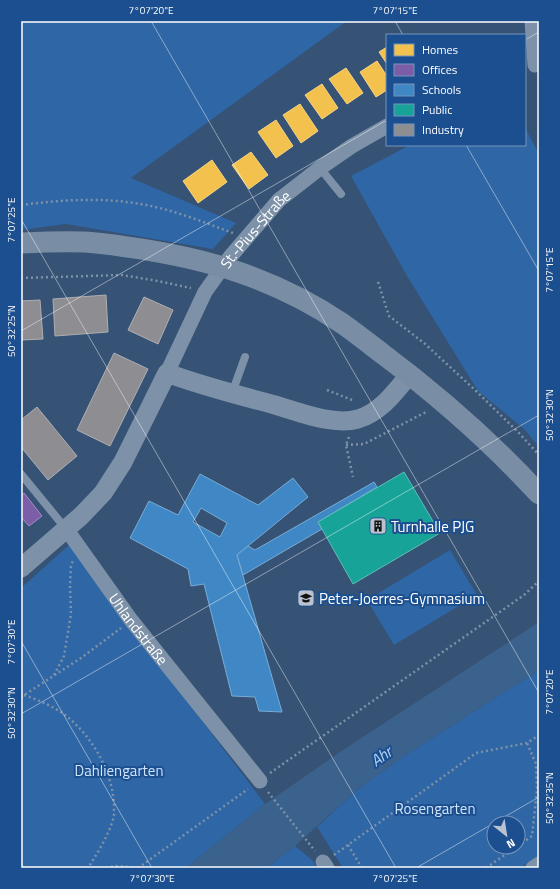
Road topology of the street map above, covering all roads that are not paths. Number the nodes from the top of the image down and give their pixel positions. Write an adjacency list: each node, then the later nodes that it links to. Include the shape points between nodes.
1 (532, 21): 2 (street)
2 (533, 66)
3 (386, 127): 4 (street, St.-Pius-Straße)
4 (320, 168): 5 (lane); 8 (street, St.-Pius-Straße, via 278,200 205,292)
5 (341, 194)
6 (21, 243): 9 (main road, via 85,242 127,247 194,259 251,276 303,300 343,324)
7 (245, 357): 10 (lane)
8 (167, 373): 10 (street); 13 (street, St.-Pius-Straße, via 123,462 103,493)
9 (410, 374): 10 (street, via 382,406 371,413 343,421 326,419); 12 (main road, via 470,425)
10 (232, 394)
11 (21, 474): 13 (lane, Uhlandstraße)
12 (539, 494)
13 (67, 530): 14 (street, St.-Pius-Straße); 15 (street, Uhlandstraße, via 131,620)
14 (21, 568)
15 (263, 785)
16 (539, 864): 17 (street)
17 (533, 868)

